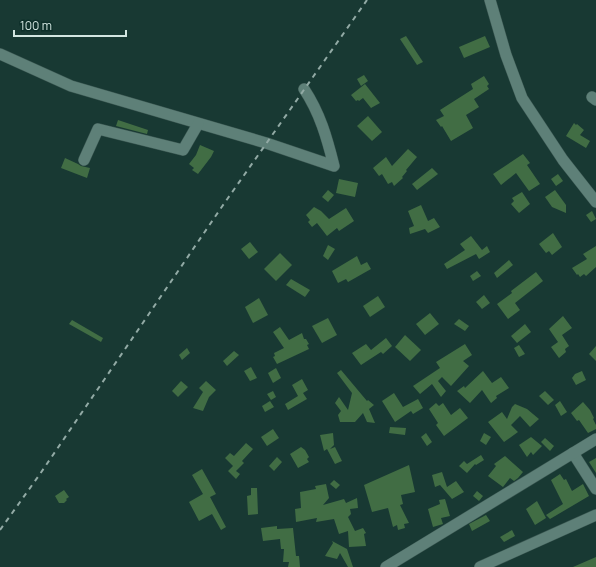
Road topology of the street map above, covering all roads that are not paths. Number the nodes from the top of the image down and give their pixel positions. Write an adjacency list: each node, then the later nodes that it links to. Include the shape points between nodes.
1 (490, 0): 6 (street, via 522,98 563,160)
2 (0, 54): 4 (street, via 71,86)
3 (304, 89): 4 (street, via 321,121 334,166)
4 (198, 124): 5 (street, via 184,150 94,128)
5 (84, 160)
6 (596, 202)
7 (596, 439): 8 (street)
8 (573, 453): 9 (street); 11 (street)
9 (596, 489)
10 (596, 515): 12 (street)
11 (386, 567)
12 (480, 567)

